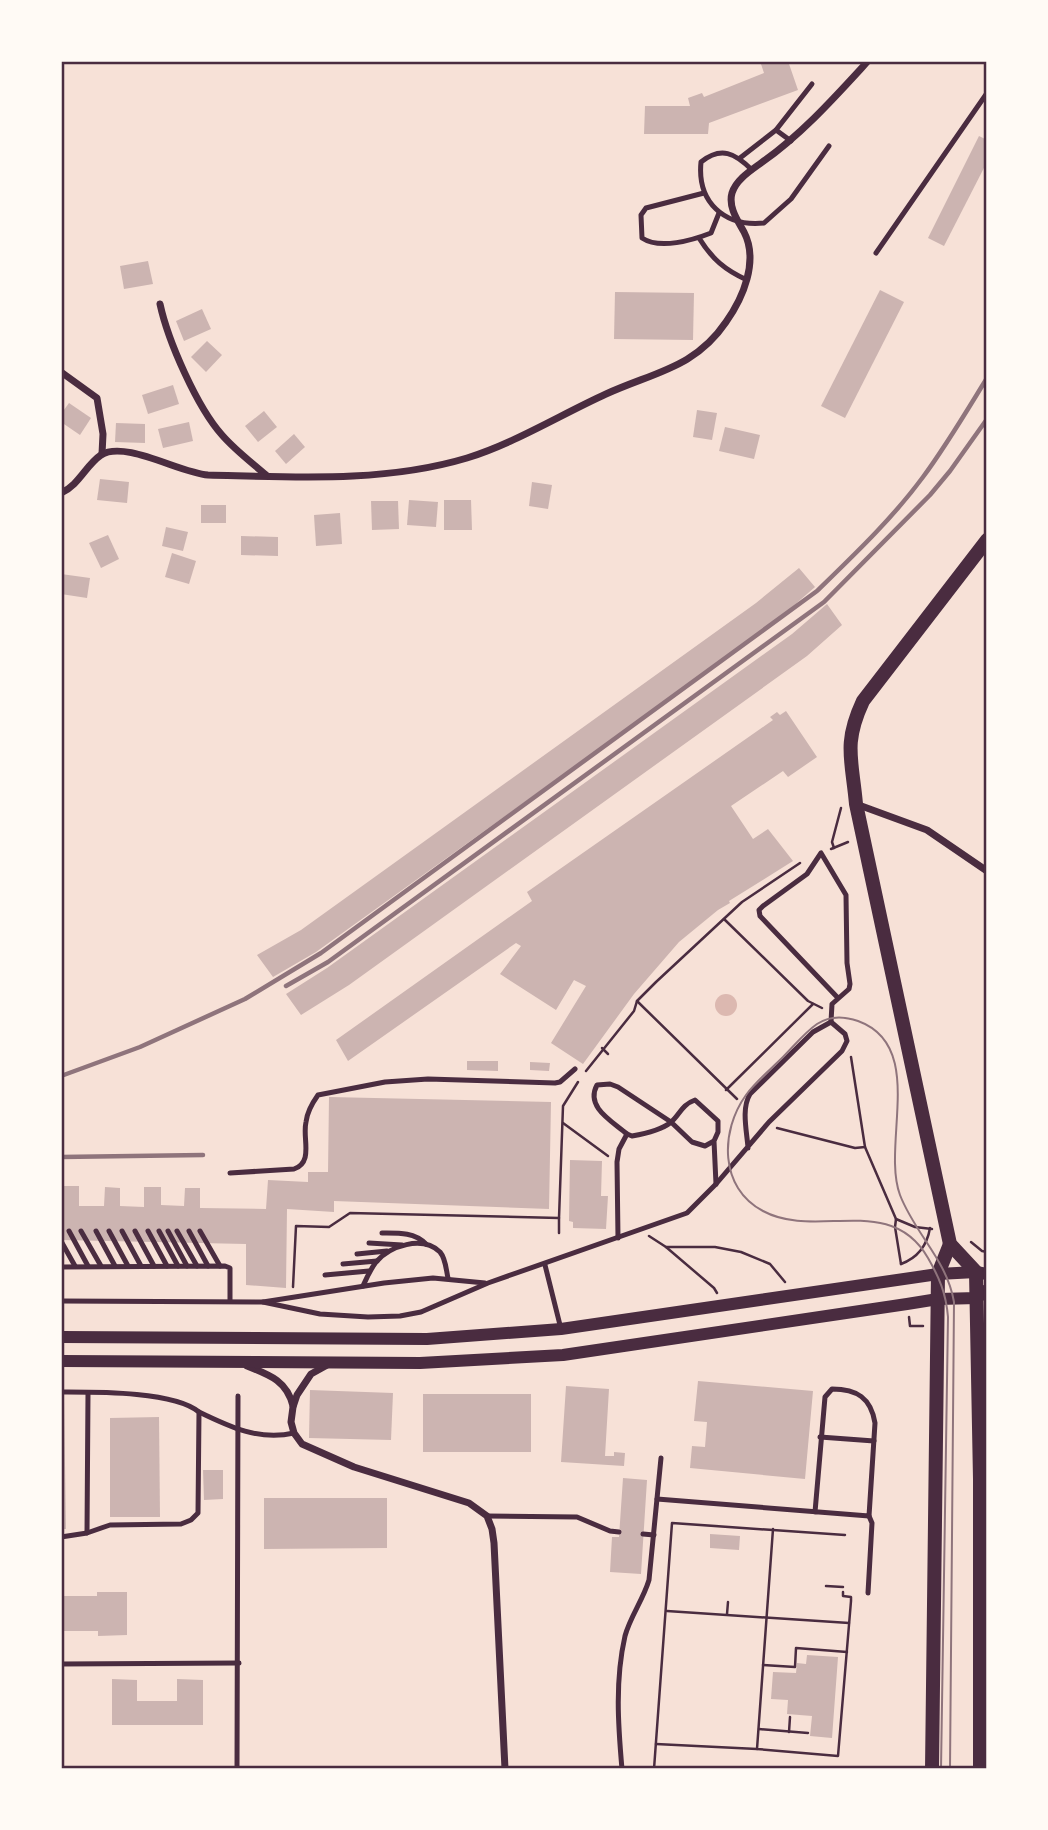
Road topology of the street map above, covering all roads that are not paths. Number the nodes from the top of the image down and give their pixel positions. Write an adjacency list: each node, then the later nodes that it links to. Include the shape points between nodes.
1 (868, 61): 5 (street)
2 (812, 84): 4 (lane)
3 (987, 93): 13 (lane)
4 (776, 130): 5 (lane); 7 (lane)
5 (791, 141): 8 (street)
6 (829, 146): 11 (lane, via 791,199 771,218 756,224)
7 (740, 158): 8 (lane); 9 (lane, via 721,152 701,162 699,179)
8 (752, 170): 11 (street, via 732,191)
9 (704, 193): 10 (lane); 12 (lane, via 646,208 641,215 642,238 649,243)
10 (719, 213): 11 (lane); 12 (lane, via 712,233)
11 (736, 222): 14 (street, via 750,252)
12 (699, 238): 14 (lane, via 720,265)
13 (876, 253)
14 (747, 280): 18 (street, via 728,319 690,359 492,449 389,473)
15 (160, 304): 18 (street, via 166,334 207,415 230,444)
16 (61, 372): 17 (street, via 97,398)
17 (102, 454): 18 (street, via 119,451 201,474); 19 (street, via 73,486)
18 (267, 476)
19 (61, 492)
20 (987, 540): 21 (main road, via 863,701 849,745)
21 (856, 799): 22 (street, via 927,830); 45 (main road)
22 (986, 869)
23 (838, 998): 23 (lane, via 760,916 760,910 807,874 821,853 844,890 850,984); 24 (lane, via 833,1002)
24 (831, 1022): 29 (lane, via 813,1032 746,1100); 29 (lane, via 848,1041 842,1051)
25 (575, 1069): 30 (lane, via 555,1083 428,1079 318,1095 305,1122 306,1161 301,1166)
26 (671, 1122): 27 (lane, via 638,1135); 27 (lane, via 618,1087 597,1085 592,1096 595,1106); 28 (lane, via 698,1145); 28 (lane, via 683,1106 695,1101 718,1121)
27 (627, 1134): 46 (lane, via 617,1162)
28 (714, 1141): 31 (lane)
29 (748, 1148): 31 (lane)
30 (230, 1173)
31 (716, 1184): 46 (lane, via 687,1213)
32 (69, 1231): 57 (lane)
33 (81, 1231): 58 (lane)
34 (96, 1231): 59 (lane)
35 (109, 1231): 60 (lane)
36 (122, 1231): 61 (lane)
37 (135, 1231): 62 (lane)
38 (148, 1231): 63 (lane)
39 (159, 1231): 64 (lane)
40 (168, 1231): 65 (lane)
41 (177, 1231): 66 (lane)
42 (189, 1231): 67 (lane)
43 (200, 1231): 68 (lane)
44 (382, 1233): 50 (lane, via 406,1233)
45 (949, 1237): 71 (main road); 72 (main road)
46 (618, 1238): 55 (lane)
47 (61, 1241): 56 (lane)
48 (369, 1243): 49 (lane)
49 (405, 1245): 50 (lane); 51 (lane)
50 (429, 1246): 74 (lane, via 445,1260)
51 (387, 1251): 52 (lane); 53 (lane)
52 (357, 1254)
53 (377, 1261): 54 (lane); 70 (lane)
54 (343, 1264)
55 (545, 1265): 75 (lane); 82 (lane)
56 (75, 1266): 57 (lane); 69 (lane)
57 (88, 1266): 58 (lane)
58 (101, 1266): 59 (lane)
59 (115, 1266): 60 (lane)
60 (128, 1266): 61 (lane)
61 (141, 1266): 62 (lane)
62 (154, 1266): 63 (lane)
63 (167, 1266): 64 (lane)
64 (178, 1266): 65 (lane)
65 (187, 1266): 66 (lane)
66 (197, 1266): 67 (lane)
67 (208, 1266): 68 (lane)
68 (220, 1266): 80 (lane, via 230,1268)
69 (61, 1267)
70 (369, 1271): 73 (lane); 76 (lane)
71 (981, 1273): 72 (street); 77 (main road)
72 (938, 1274): 78 (main road); 82 (street)
73 (326, 1275)
74 (448, 1278): 75 (lane); 76 (lane)
75 (488, 1283): 81 (lane, via 421,1312 400,1316 320,1314)
76 (363, 1286): 81 (lane)
77 (982, 1294): 78 (street); 113 (main road)
78 (938, 1300): 86 (street, via 563,1355); 112 (main road)
79 (61, 1301): 80 (lane)
80 (230, 1301): 81 (lane)
81 (263, 1302)
82 (561, 1329): 83 (street, via 427,1339)
83 (61, 1337)
84 (61, 1361): 85 (street)
85 (238, 1362): 86 (street); 90 (street, via 275,1377 290,1393)
86 (329, 1364): 90 (street, via 311,1374)
87 (61, 1392): 88 (lane)
88 (88, 1393): 91 (lane, via 166,1398); 102 (lane)
89 (237, 1396): 92 (lane)
90 (293, 1407): 93 (street)
91 (200, 1412): 92 (lane); 102 (lane, via 198,1513 181,1524 110,1525)
92 (237, 1430): 93 (lane, via 279,1436); 107 (lane)
93 (294, 1433): 99 (street, via 302,1444 354,1467 469,1503)
94 (820, 1437): 95 (lane); 95 (lane, via 825,1397 832,1389 841,1389 863,1397 873,1407); 98 (lane)
95 (874, 1441): 100 (lane)
96 (661, 1458): 97 (lane)
97 (657, 1499): 98 (lane); 104 (lane)
98 (815, 1512): 100 (lane)
99 (487, 1516): 101 (lane, via 577,1517); 110 (street, via 494,1543)
100 (869, 1516): 106 (lane)
101 (619, 1532)
102 (87, 1533): 105 (lane)
103 (643, 1534): 104 (lane)
104 (654, 1535): 111 (lane, via 649,1580 626,1634 619,1681)
105 (61, 1536)
106 (868, 1593)
107 (239, 1663): 108 (lane); 109 (lane)
108 (61, 1664)
109 (237, 1769)
110 (506, 1769)
111 (622, 1769)
112 (932, 1769)
113 (980, 1769)

